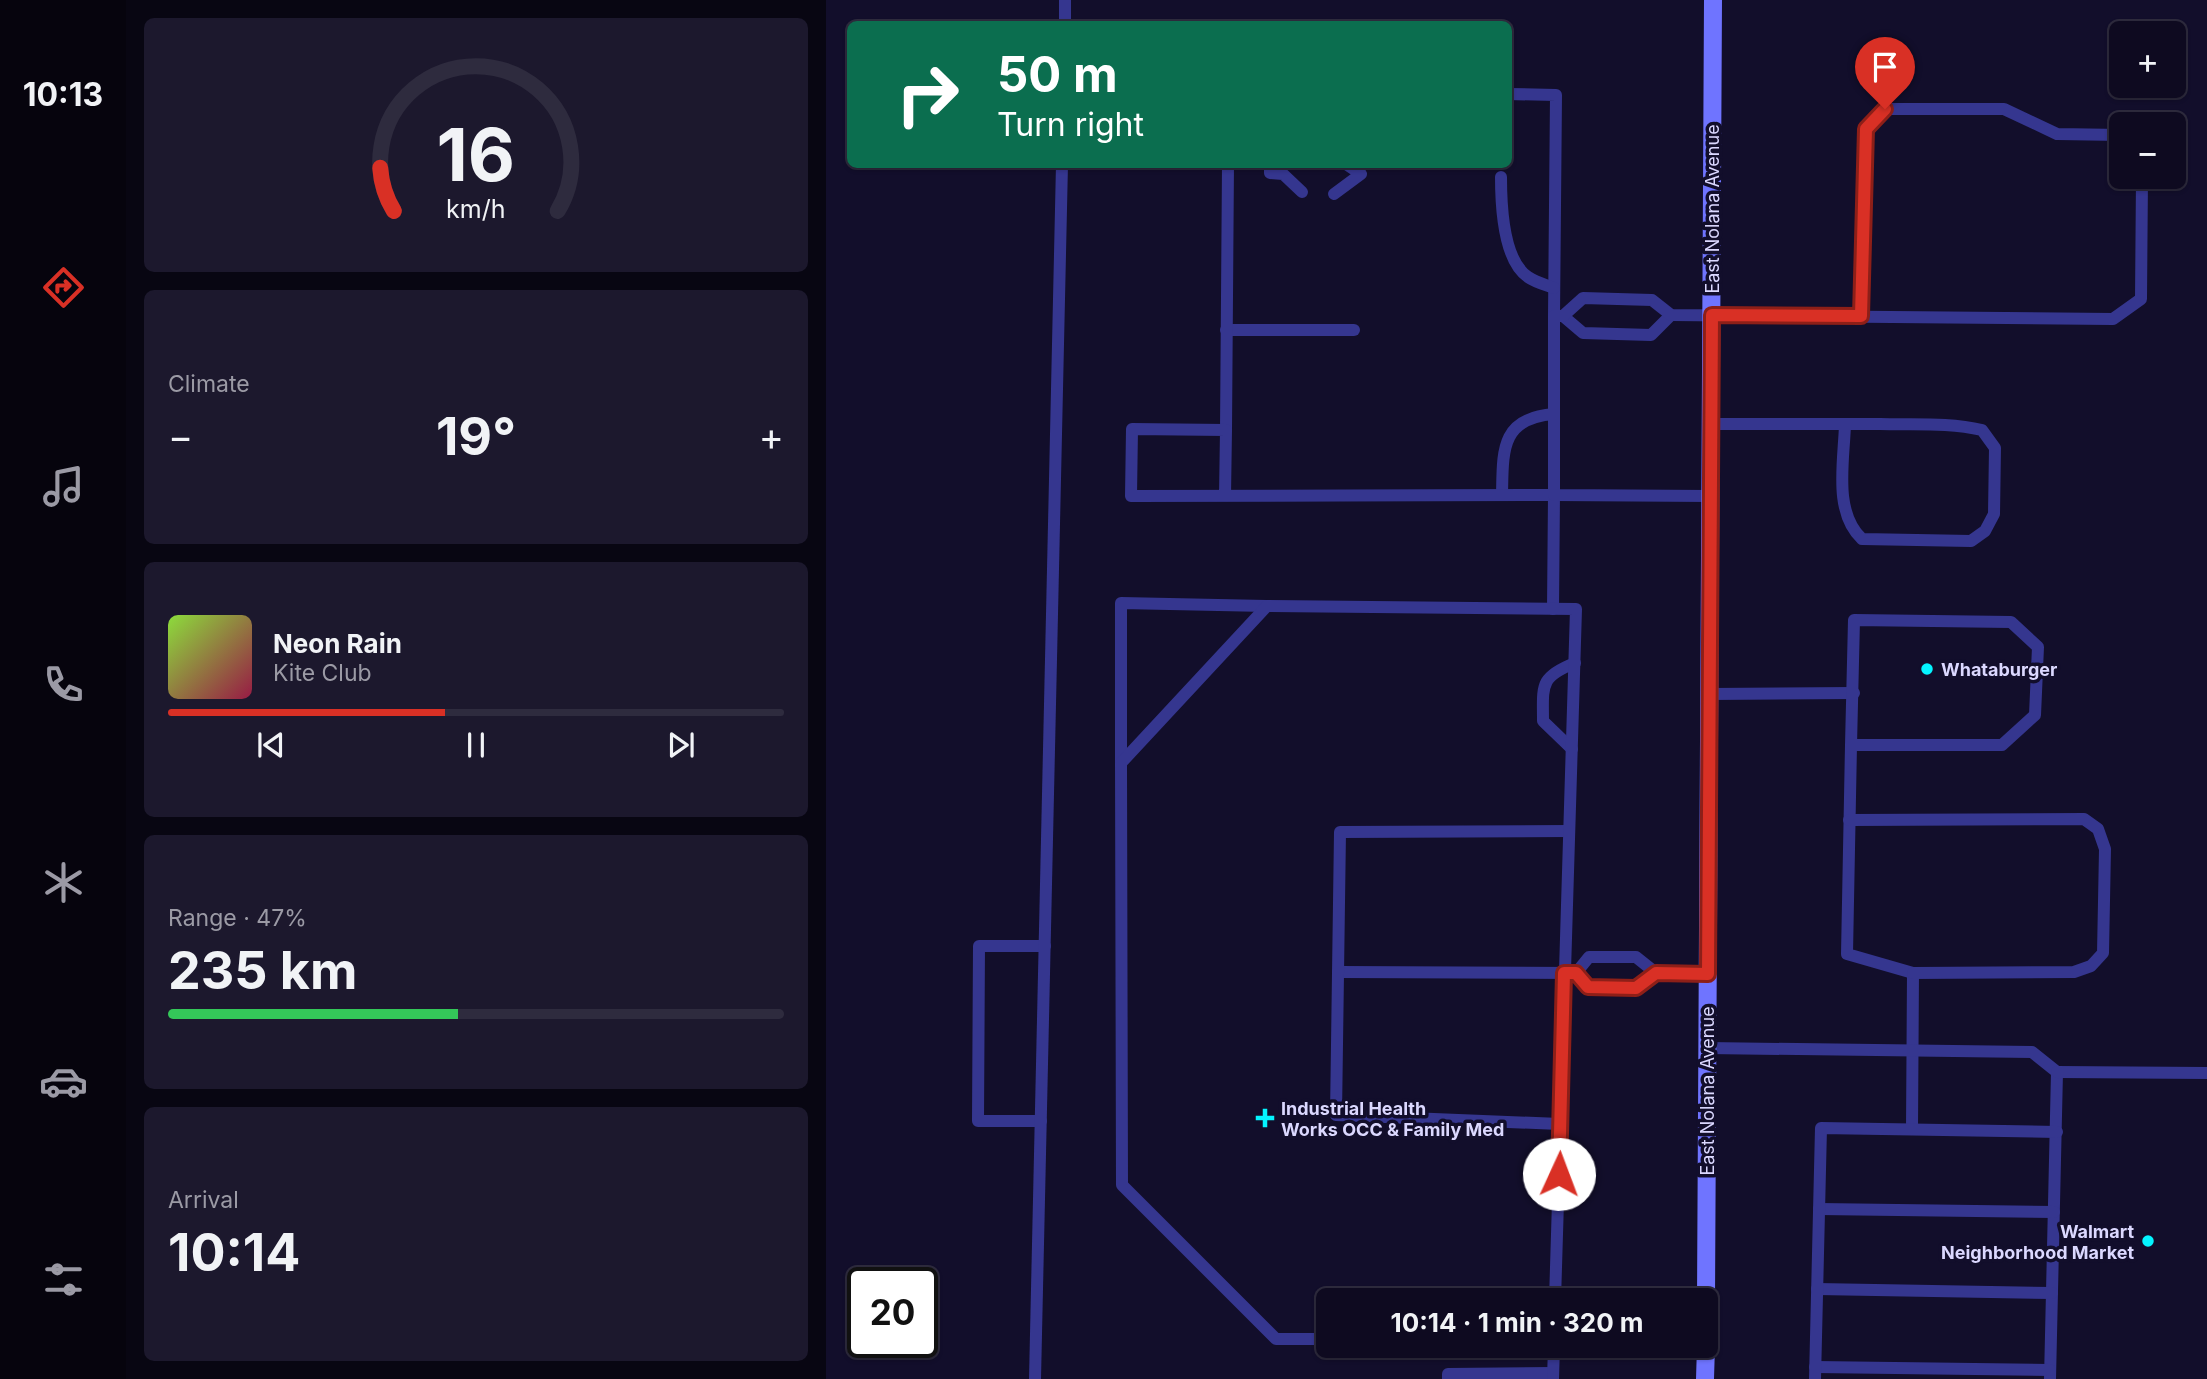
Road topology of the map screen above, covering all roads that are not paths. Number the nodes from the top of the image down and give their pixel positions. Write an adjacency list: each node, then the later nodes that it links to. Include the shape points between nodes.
1 (1066, 0): 3 (lane)
2 (1713, 0): 17 (main road, East Nolana Avenue)
3 (1065, 21)
4 (1512, 93): 15 (lane, via 1556,95)
5 (2109, 135): 19 (lane, via 2057,134 2004,109 1885,109 1866,129)
6 (1062, 168): 40 (lane)
7 (1228, 168): 20 (lane)
8 (1270, 168): 10 (lane, via 1270,173)
9 (1352, 168): 14 (lane, via 1361,174)
10 (1288, 169): 13 (lane)
11 (1501, 177): 15 (lane, via 1503,230 1514,256 1526,276)
12 (2142, 189): 19 (lane, via 2141,299 2113,319)
13 (1302, 192)
14 (1334, 194)
15 (1554, 288): 18 (lane)
16 (1671, 315): 17 (lane); 18 (lane, via 1652,300 1583,298); 18 (lane, via 1651,335 1583,333)
17 (1712, 315): 19 (lane); 23 (main road, East Nolana Avenue)
18 (1558, 316): 22 (lane)
19 (1861, 316)
20 (1226, 330): 21 (lane); 25 (lane)
21 (1354, 330)
22 (1554, 414): 26 (lane, via 1535,415 1507,437); 27 (lane)
23 (1711, 424): 24 (lane); 29 (main road, East Nolana Avenue)
24 (1844, 424): 24 (lane, via 1962,425 1982,430 1994,448 1994,514 1985,531 1971,541 1861,539 1844,513)
25 (1226, 430): 28 (lane); 28 (lane, via 1132,429 1131,496)
26 (1502, 495): 27 (lane); 28 (lane)
27 (1554, 495): 29 (lane); 31 (lane)
28 (1225, 496)
29 (1710, 496): 34 (main road, East Nolana Avenue)
30 (1267, 606): 31 (lane); 37 (lane); 37 (lane, via 1121,603)
31 (1553, 609): 32 (lane, via 1576,609)
32 (1575, 663): 36 (lane); 36 (lane, via 1554,671 1543,688 1544,721)
33 (1854, 693): 34 (lane); 35 (lane); 35 (lane, via 1854,621 2011,622 2038,647 2035,715 2002,745)
34 (1709, 694): 45 (main road, East Nolana Avenue)
35 (1851, 745): 38 (lane)
36 (1572, 749): 39 (lane)
37 (1121, 763): 60 (lane, via 1122,1185 1276,1339)
38 (1849, 820): 44 (lane, via 1847,954); 44 (lane, via 2084,819 2098,829 2105,849 2102,953 2091,967 2074,972)
39 (1569, 831): 41 (lane, via 1340,832); 42 (lane)
40 (1045, 946): 50 (lane); 50 (lane, via 979,946 978,1121)
41 (1338, 972): 42 (lane); 51 (lane, via 1336,1115)
42 (1570, 973): 43 (lane, via 1588,987 1636,988); 43 (lane, via 1589,957 1636,957); 51 (lane)
43 (1656, 973): 45 (lane)
44 (1913, 973): 47 (lane)
45 (1708, 974): 46 (main road, East Nolana Avenue)
46 (1707, 1048): 47 (lane); 57 (main road, East Nolana Avenue)
47 (1913, 1051): 48 (lane, via 2032,1052); 52 (lane)
48 (2057, 1072): 49 (lane); 53 (lane)
49 (2207, 1073)
50 (1041, 1121): 66 (lane)
51 (1560, 1124): 56 (lane)
52 (1912, 1129): 53 (lane); 54 (lane, via 1821,1128)
53 (2057, 1132): 55 (lane)
54 (1819, 1209): 55 (lane); 58 (lane)
55 (2053, 1212): 59 (lane)
56 (1555, 1288)
57 (1706, 1288)
58 (1817, 1289): 59 (lane); 63 (lane)
59 (2052, 1293): 64 (lane)
60 (1316, 1339)
61 (1554, 1358): 65 (lane)
62 (1706, 1358): 68 (main road)
63 (1815, 1373): 64 (lane)
64 (2050, 1375)
65 (1553, 1376): 67 (lane, via 1448,1374)
66 (1035, 1379)
67 (1448, 1379)
68 (1705, 1379)

